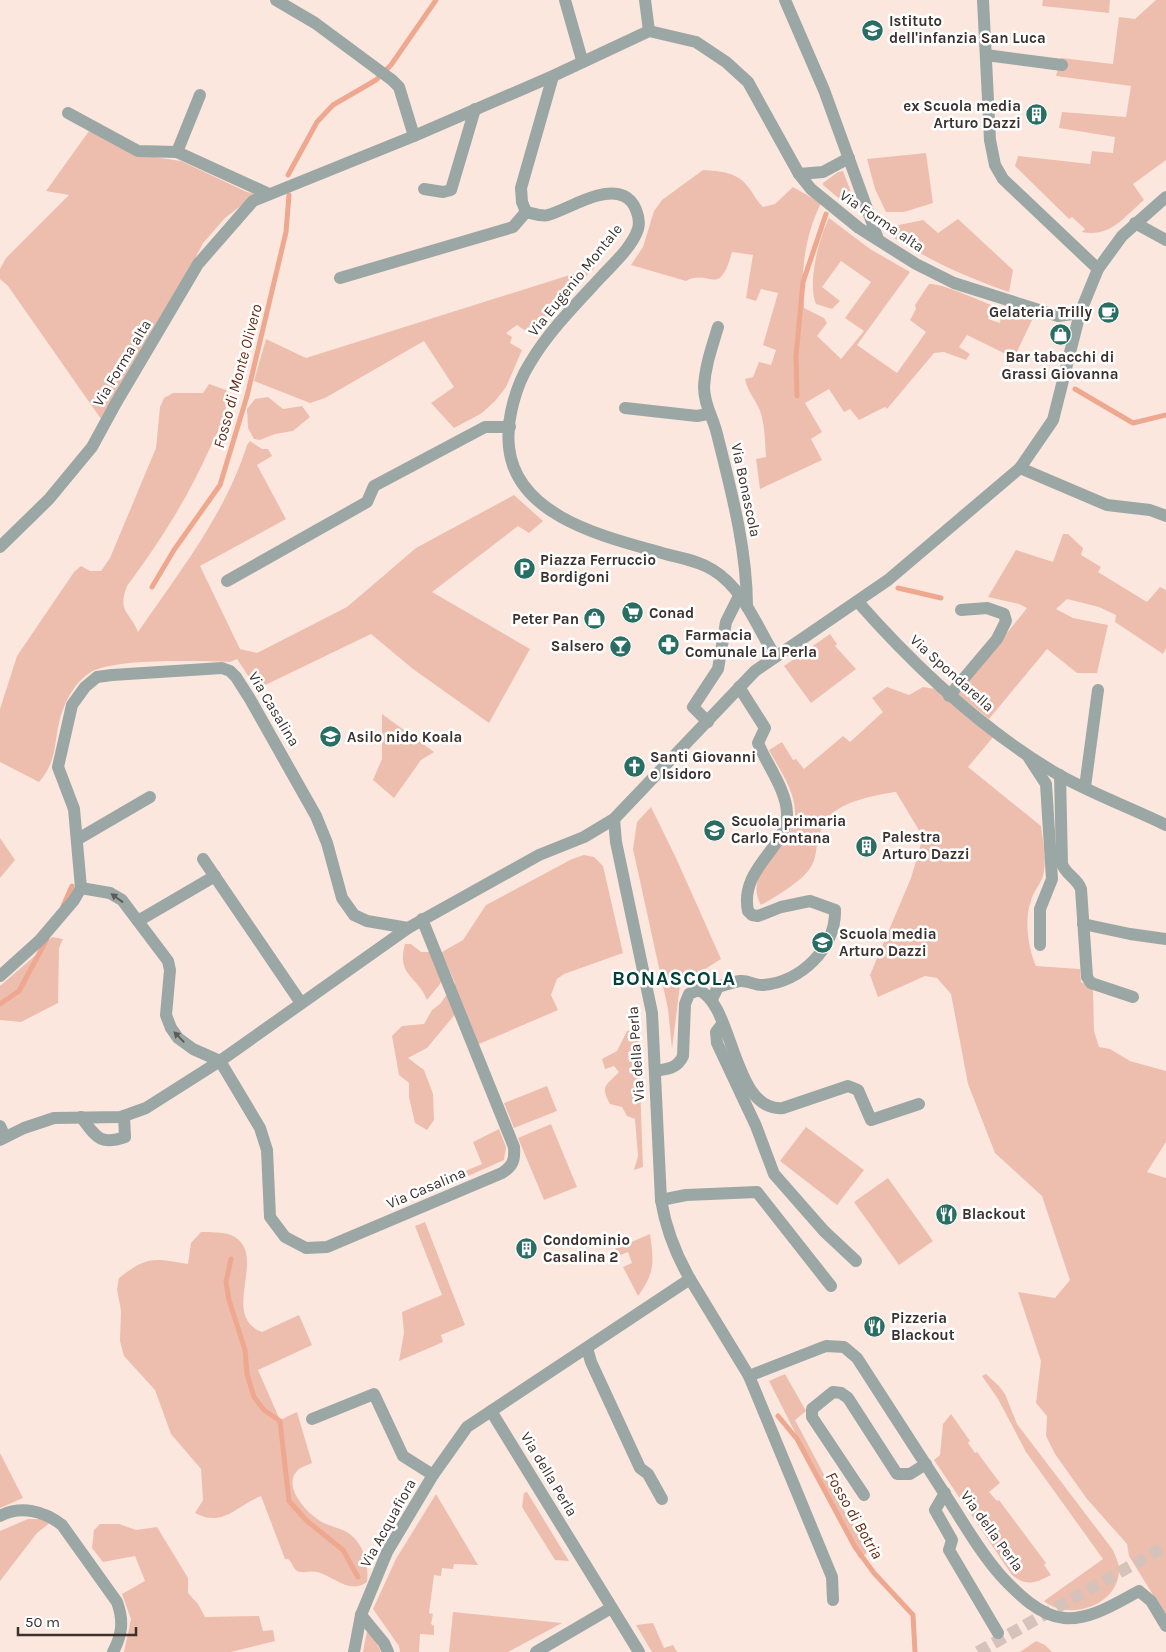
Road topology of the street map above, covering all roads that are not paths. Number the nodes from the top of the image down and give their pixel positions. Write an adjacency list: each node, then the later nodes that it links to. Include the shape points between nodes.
1 (276, 0): 14 (street, via 314,23 392,80 399,87)
2 (564, 0): 8 (street)
3 (645, 0): 6 (street)
4 (785, 0): 16 (street)
5 (983, 0): 7 (street)
6 (649, 31): 8 (street, Via Forma alta); 17 (street, Via Forma alta, via 696,42 748,82)
7 (986, 55): 9 (street); 25 (street, via 990,140 995,165 1003,179)
8 (582, 60): 10 (street, Via Forma alta)
9 (1062, 64)
10 (553, 76): 12 (street, Via Forma alta); 21 (street, via 521,188)
11 (200, 95): 15 (street)
12 (475, 109): 14 (street, Via Forma alta); 18 (street, via 451,190)
13 (68, 114): 15 (street, via 138,152)
14 (414, 136): 19 (street, Via Forma alta)
15 (178, 152): 19 (street)
16 (849, 158): 17 (street, via 822,172); 23 (street)
17 (799, 174): 23 (street, Via Forma alta, via 811,190 841,215)
18 (424, 190)
19 (268, 194): 34 (street, Via Forma alta, via 253,202 198,264 92,447 50,500)
20 (1166, 197): 22 (street)
21 (526, 212): 26 (street, via 513,227); 31 (street, Via Eugenio Montale, via 546,216 593,197 614,194 625,196 635,205 638,227 630,244 558,324 530,363 511,405)
22 (1135, 223): 24 (street); 25 (street)
23 (878, 239): 27 (street, Via Forma alta, via 916,264 954,283 1058,316)
24 (1166, 240)
25 (1098, 269): 27 (street)
26 (340, 278)
27 (1080, 312): 32 (street, via 1053,420)
28 (718, 327): 30 (street, Via Bonascola, via 704,386)
29 (625, 408): 30 (street, via 697,416)
30 (708, 414): 38 (street, Via Bonascola, via 716,432 740,540 746,570)
31 (510, 427): 35 (street, via 484,426 374,486 367,502); 36 (street, Via Eugenio Montale, via 508,444 512,465 521,484 540,503 581,528 694,561 726,580)
32 (1020, 468): 33 (street, via 1107,505 1150,510); 37 (street, via 931,545)
33 (1166, 516)
34 (0, 547)
35 (227, 581)
36 (739, 596): 38 (street, Via Eugenio Montale); 44 (street, via 726,622 718,669 692,707)
37 (858, 602): 40 (street); 43 (street, Via Spondarella, via 892,641)
38 (747, 607): 40 (street, Via Bonascola)
39 (961, 610): 43 (street, via 987,608 1004,614 1006,621 997,639)
40 (775, 656): 41 (street)
41 (739, 687): 44 (street); 63 (street, via 765,728 758,743 782,793 788,816 784,828 752,876 748,911 758,916 810,901 835,910 835,922 820,955 804,970 762,986 741,981 718,987)
42 (1098, 690): 47 (street)
43 (949, 696): 45 (street, Via Spondarella)
44 (708, 722): 49 (street)
45 (1029, 754): 46 (street, Via Spondarella); 60 (street, via 1030,761 1046,784 1050,841 1052,879 1040,909)
46 (1060, 775): 47 (street, Via Spondarella); 57 (street, via 1062,864 1064,871 1079,882)
47 (1085, 786): 50 (street, Via Spondarella)
48 (150, 797): 51 (street)
49 (614, 819): 55 (street, via 584,837 538,855); 67 (street, Via della Perla, via 652,1013)
50 (1166, 825)
51 (78, 839): 54 (street, Via Casalina); 58 (street, Via Casalina, via 74,809 58,767 72,705 85,687 97,677 112,674 230,670 246,692 316,816 342,898 354,915 367,921)
52 (203, 859): 53 (street)
53 (215, 876): 56 (street); 64 (street)
54 (81, 888): 56 (street, one-way to 54, via 122,900 110,893); 61 (street, via 40,940)
55 (422, 919): 58 (street); 66 (street, Via Casalina, via 514,1147 515,1158 510,1168 327,1247 306,1248 285,1237 270,1217 267,1150 260,1128)
56 (138, 921): 66 (street, one-way to 56, via 193,1049 171,1028 166,1015 168,961)
57 (1083, 924): 59 (street); 62 (street, via 1090,983)
58 (408, 928): 64 (street)
59 (1166, 938)
60 (1040, 945)
61 (0, 976)
62 (1133, 997)
63 (712, 999): 65 (street); 67 (street, via 698,990 689,994 685,1004 683,1056 672,1069)
64 (301, 1003): 66 (street)
65 (722, 1024): 68 (street, via 751,1090 765,1106 783,1108 848,1086 858,1090 871,1120); 73 (street, via 716,1032 717,1043 756,1126 774,1174 824,1232)
66 (220, 1061): 69 (street, via 157,1102)
67 (655, 1071): 72 (street, Via della Perla)
68 (919, 1104)
69 (124, 1116): 70 (street); 70 (street, via 125,1137 111,1141 96,1137)
70 (81, 1117): 71 (street, via 54,1118)
71 (2, 1134)
72 (661, 1200): 74 (street, Via della Perla, via 674,1252); 75 (street, via 686,1195 757,1192)
73 (856, 1261)
74 (690, 1279): 76 (street); 77 (street, Via della Perla)
75 (830, 1286)
76 (587, 1348): 78 (street); 84 (street, via 590,1362 640,1468 648,1474)
77 (749, 1376): 80 (street, Via della Perla, via 826,1346 844,1346 857,1358); 86 (street, Via della Perla, via 832,1577)
78 (491, 1411): 81 (street, Via Acquafiora, via 467,1427); 87 (street, Via della Perla)
79 (312, 1419): 81 (street, Via Acquafiora, via 374,1394 403,1456)
80 (926, 1464): 82 (street, Via della Perla); 83 (street, via 910,1474 897,1474 848,1398 833,1392 812,1409 812,1417)
81 (433, 1475): 88 (street, Via Acquafiora, via 387,1552)
82 (945, 1493): 89 (street, Via della Perla, via 1002,1576 1041,1611 1063,1618 1078,1618 1100,1611 1139,1591 1151,1601); 90 (street, via 935,1510 952,1540 949,1550)
83 (864, 1495)
84 (662, 1499)
85 (0, 1516): 91 (street, via 7,1512 30,1510 52,1517 62,1525 117,1602 122,1632)
86 (833, 1600)
87 (611, 1608): 94 (street); 95 (street, Via della Perla)
88 (361, 1615): 92 (street, Via Acquafiora); 93 (street)
89 (1166, 1626)
90 (998, 1633)
91 (113, 1652)
92 (354, 1652)
93 (388, 1652)
94 (536, 1652)
95 (639, 1652)

